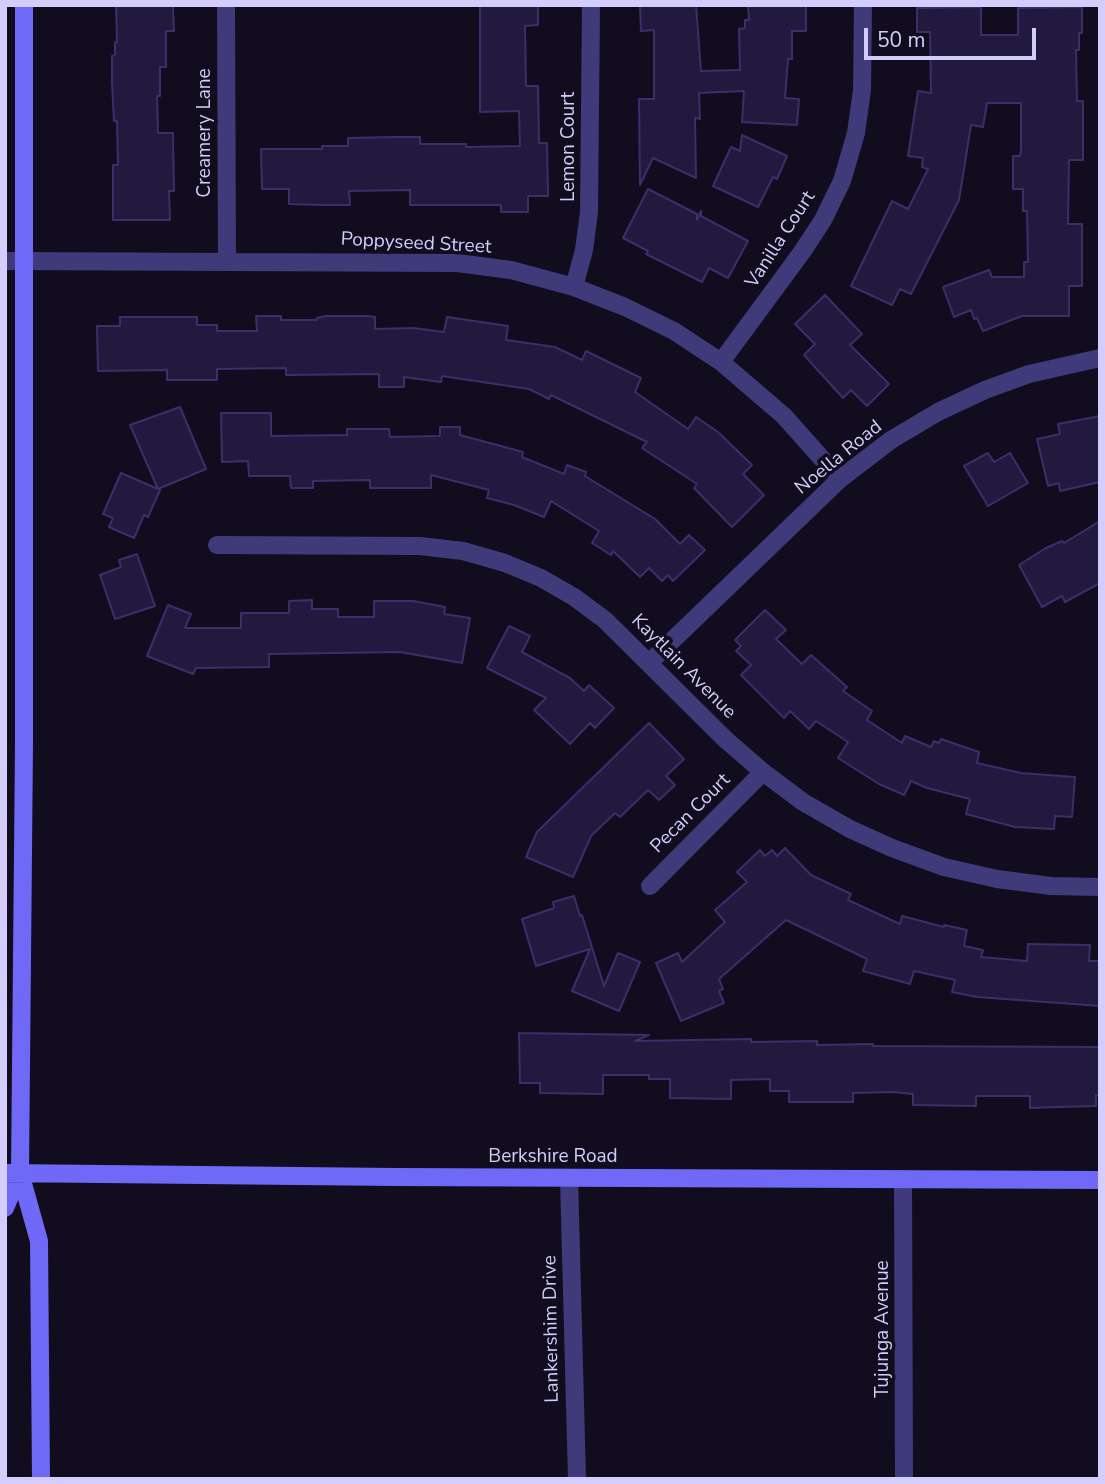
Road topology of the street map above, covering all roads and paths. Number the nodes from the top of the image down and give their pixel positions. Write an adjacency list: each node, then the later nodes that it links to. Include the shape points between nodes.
1 (24, 5): 5 (main road)
2 (226, 5): 6 (street, Creamery Lane)
3 (591, 5): 7 (street, Lemon Court, via 589,212)
4 (863, 5): 9 (street, Vanilla Court, via 862,90 842,181 802,252)
5 (14, 261): 6 (street, Poppyseed Street); 16 (main road, via 24,744)
6 (227, 261): 7 (street, Poppyseed Street, via 457,263 511,270)
7 (575, 287): 9 (street, Poppyseed Street, via 674,331)
8 (1100, 358): 10 (street, Noella Road, via 1028,374 974,395 891,440)
9 (722, 362): 10 (street, Poppyseed Street, via 784,416)
10 (840, 479): 12 (street, Noella Road)
11 (217, 545): 12 (street, Kaytlain Avenue, via 420,546 463,551 505,563 574,597)
12 (650, 662): 13 (street, Kaytlain Avenue)
13 (763, 772): 14 (street, Pecan Court); 15 (street, Kaytlain Avenue, via 850,829 944,867 1051,886)
14 (650, 886)
15 (1100, 887)
16 (13, 1173): 17 (main road, Berkshire Road); 20 (main road); 21 (main road, via 39,1241)
17 (569, 1178): 18 (main road, Berkshire Road); 22 (street, Lankershim Drive)
18 (904, 1179): 19 (main road, Berkshire Road); 23 (street, Tujunga Avenue)
19 (1100, 1180)
20 (5, 1208)
21 (41, 1479)
22 (577, 1479)
23 (904, 1479)

